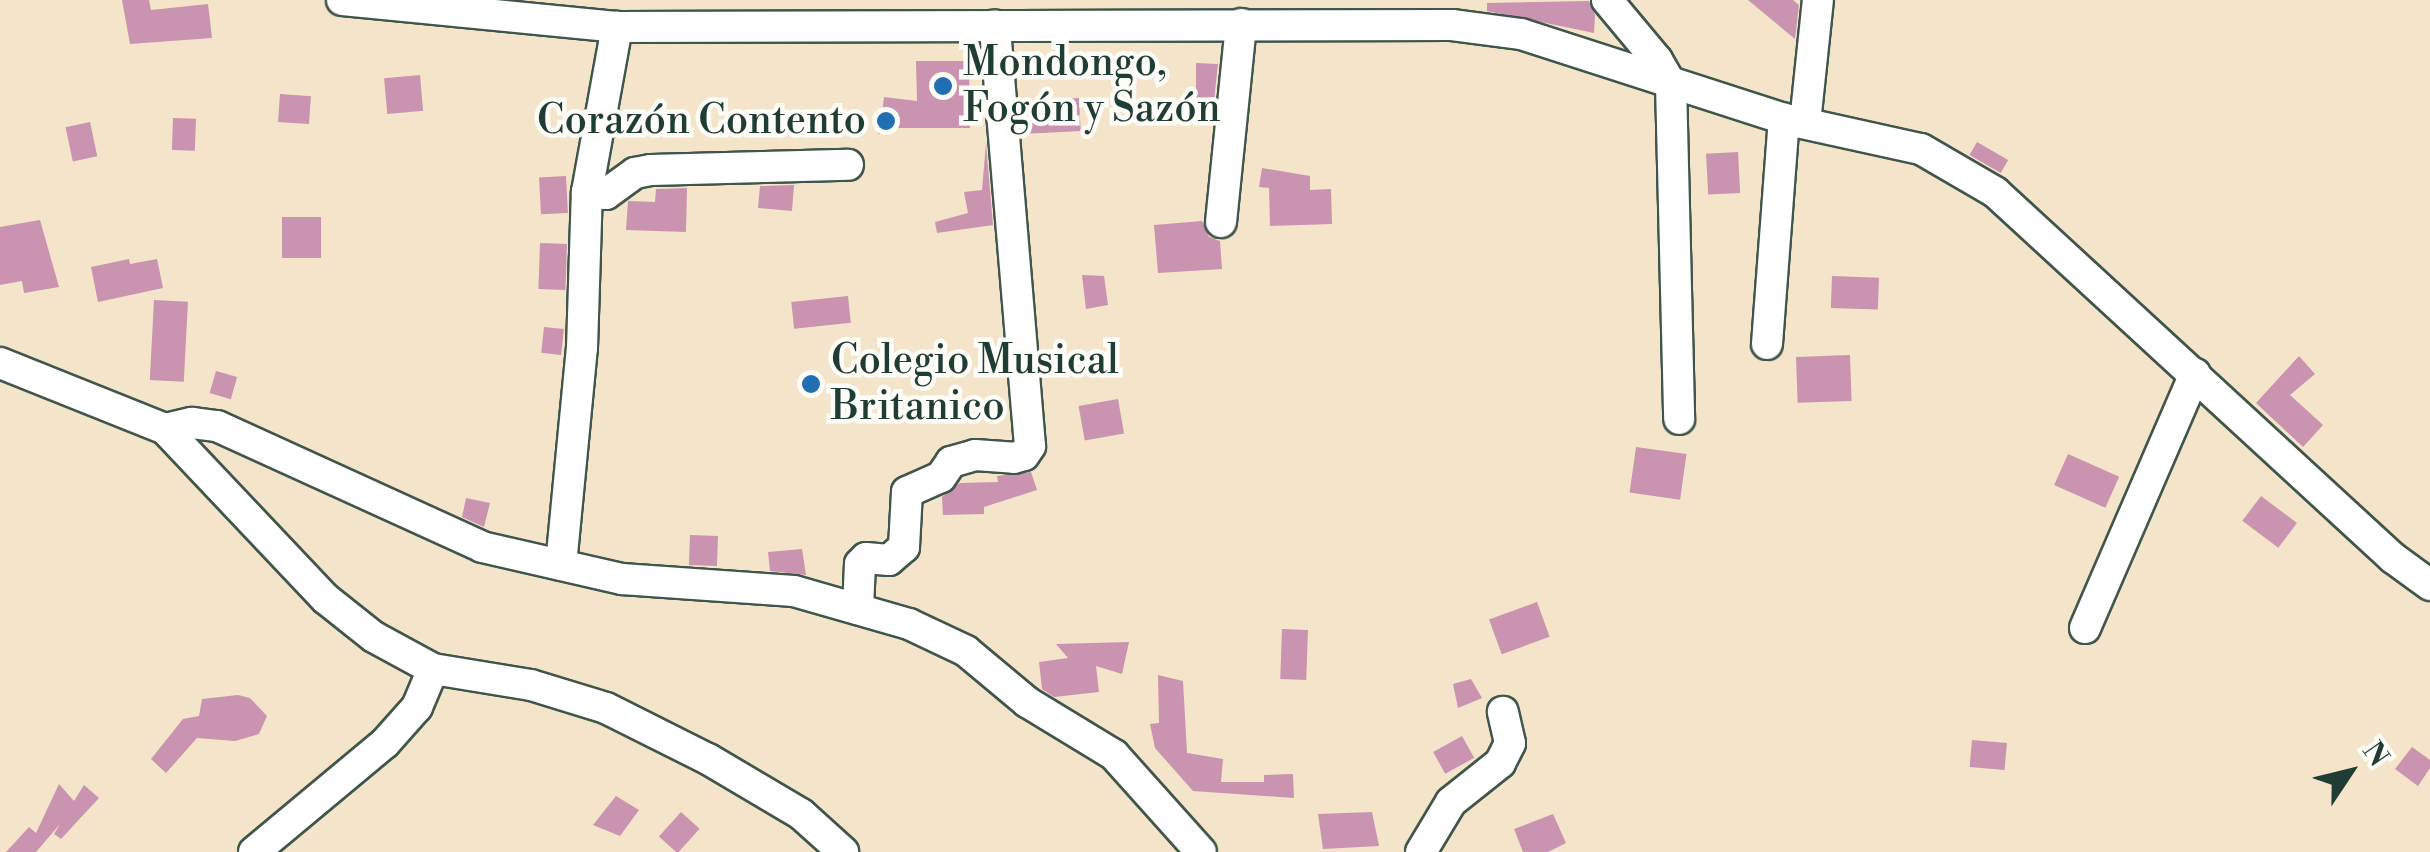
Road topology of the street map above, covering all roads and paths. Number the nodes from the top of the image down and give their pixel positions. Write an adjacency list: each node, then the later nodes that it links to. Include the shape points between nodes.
1 (342, 0): 6 (street)
2 (1607, 0): 7 (street)
3 (1818, 0): 8 (street)
4 (1260, 16): 5 (street); 7 (street, via 1521,34); 11 (street)
5 (995, 25): 6 (street); 19 (street, via 1030,446 1014,458 975,455 951,462 942,477 907,492 904,547 890,560 866,558 860,564)
6 (617, 28): 10 (street)
7 (1671, 84): 8 (street); 15 (street)
8 (1794, 121): 12 (street); 14 (street, via 1921,149 1995,192)
9 (848, 165): 10 (street, via 651,170 606,194)
10 (587, 192): 17 (street, via 582,348)
11 (1221, 222)
12 (1767, 344)
13 (0, 363): 16 (street)
14 (2195, 374): 18 (street, via 2393,558); 20 (street)
15 (1679, 419)
16 (165, 429): 17 (street, via 216,426 482,547); 21 (street, via 326,599 374,637)
17 (560, 564): 19 (street, via 622,579 794,591)
18 (2430, 584)
19 (858, 609): 25 (street, via 966,651 1027,702 1114,756)
20 (2086, 628)
21 (433, 669): 23 (street, via 416,707 385,743); 24 (street, via 531,685 606,708 801,814)
22 (1503, 712): 26 (street, via 1510,743 1500,763 1451,802)
23 (254, 852)
24 (843, 852)
25 (1202, 852)
26 (1421, 852)

